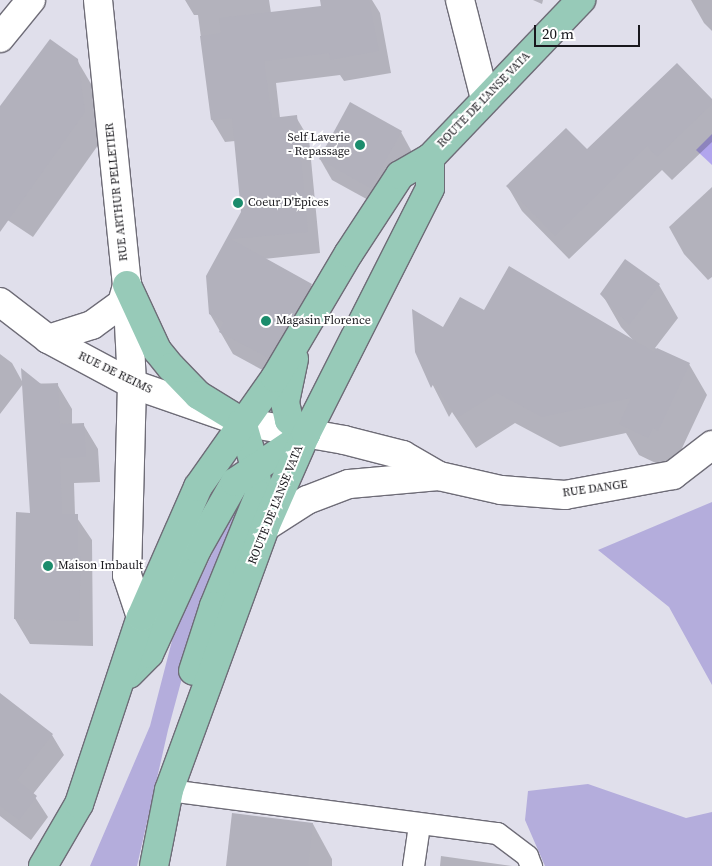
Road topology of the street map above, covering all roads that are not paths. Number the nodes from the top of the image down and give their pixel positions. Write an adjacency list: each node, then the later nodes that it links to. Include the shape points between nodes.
1 (31, 0): 5 (street)
2 (98, 0): 8 (street, RUE ARTHUR PELLETIER)
3 (460, 0): 6 (street)
4 (581, 0): 6 (main road, ROUTE DE L'ANSE VATA)
5 (0, 38)
6 (485, 98): 7 (main road, ROUTE DE L'ANSE VATA)
7 (430, 158): 11 (main road, ROUTE DE L'ANSE VATA, via 400,175 349,253); 14 (main road, ROUTE DE L'ANSE VATA, via 430,188)
8 (126, 285): 10 (street, via 122,303 92,325); 12 (street, RUE ARTHUR PELLETIER); 13 (main road, via 157,350 171,367 198,395)
9 (0, 302): 10 (street, RUE DE REIMS)
10 (48, 339): 12 (street, RUE DE REIMS)
11 (296, 346): 13 (main road, ROUTE DE L'ANSE VATA); 14 (main road, via 285,402 289,420)
12 (132, 384): 13 (street, RUE DE REIMS); 19 (street, RUE ARTHUR PELLETIER, via 127,575)
13 (242, 422): 14 (street, RUE DE REIMS); 16 (main road); 19 (main road, ROUTE DE L'ANSE VATA, via 198,487)
14 (306, 434): 16 (main road); 17 (street, RUE DANGE, via 403,455); 18 (main road, ROUTE DE L'ANSE VATA)
15 (712, 446): 17 (street, RUE DANGE, via 673,475 565,495 501,490)
16 (255, 467): 20 (main road, via 235,482 197,549 149,654); 21 (main road, via 259,495 214,606 193,673)
17 (439, 476): 18 (street, RUE DANGE, via 349,484 327,490)
18 (265, 527): 21 (main road, ROUTE DE L'ANSE VATA)
19 (141, 617): 20 (main road, ROUTE DE L'ANSE VATA)
20 (123, 680): 24 (main road, ROUTE DE L'ANSE VATA, via 79,804)
21 (198, 709): 22 (main road, ROUTE DE L'ANSE VATA)
22 (169, 790): 23 (lane); 25 (main road, ROUTE DE L'ANSE VATA)
23 (419, 825): 26 (lane); 27 (lane, via 497,833 527,856)
24 (43, 866)
25 (154, 866)
26 (413, 866)
27 (531, 866)

